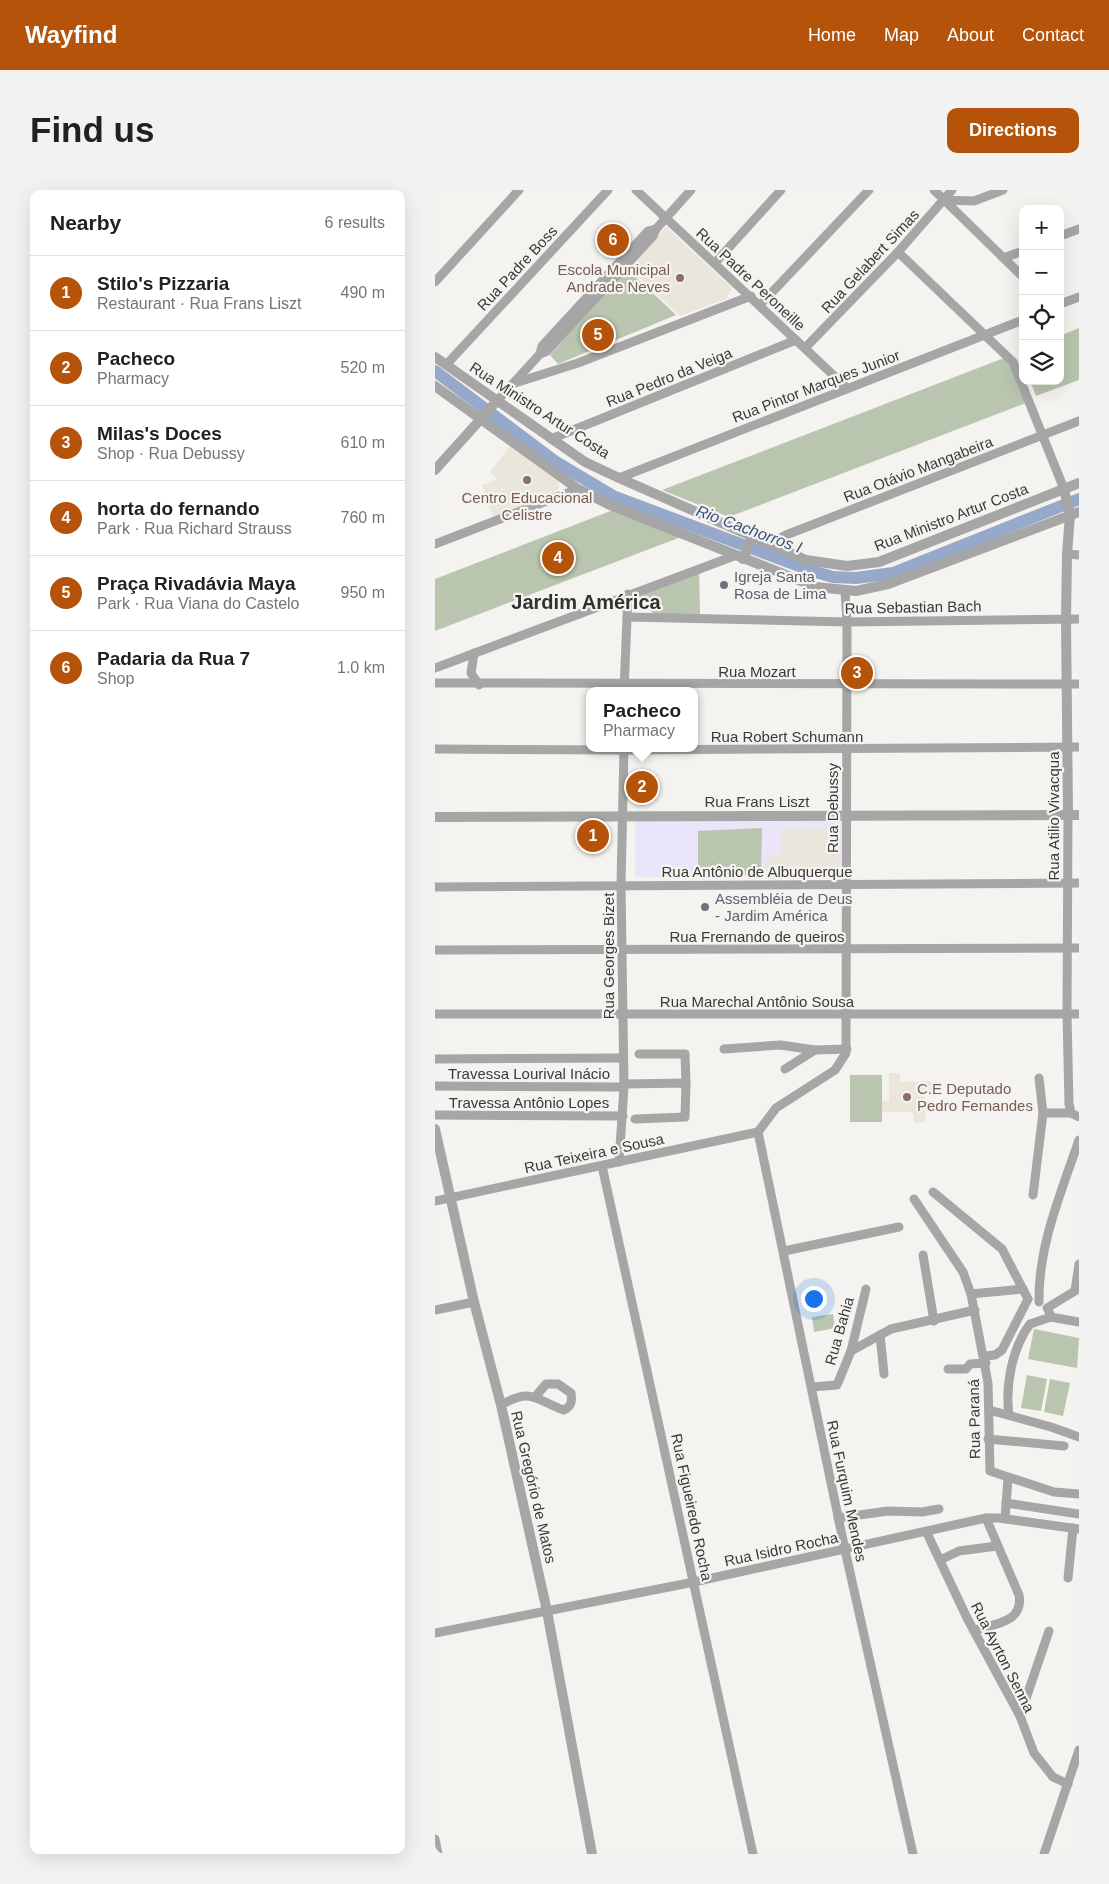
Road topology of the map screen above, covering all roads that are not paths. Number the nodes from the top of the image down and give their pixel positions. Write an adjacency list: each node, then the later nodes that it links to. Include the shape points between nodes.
1 (519, 190): 19 (street)
2 (608, 190): 29 (street, Rua Padre Boss)
3 (636, 190): 11 (street, Rua Padre Peroneille)
4 (691, 190): 11 (street)
5 (781, 190): 17 (street)
6 (869, 190): 23 (street)
7 (934, 190): 10 (street)
8 (953, 190): 10 (street, Rua Gelabert Simas)
9 (1003, 190): 10 (street, via 975,201)
10 (944, 200): 14 (street, Rua Gelabert Simas); 16 (street)
11 (665, 218): 17 (street, Rua Padre Peroneille); 30 (street, via 653,236)
12 (1079, 229): 13 (street)
13 (1064, 235)
14 (897, 252): 25 (street); 27 (street, Rua Gelabert Simas)
15 (1019, 252): 16 (street)
16 (1003, 258): 18 (street)
17 (715, 263): 20 (street, Rua Padre Peroneille)
18 (1019, 273)
19 (435, 282)
20 (751, 296): 23 (street, Rua Padre Peroneille); 30 (street, via 578,363)
21 (1079, 297): 22 (street)
22 (1064, 303)
23 (760, 305): 26 (street, Rua Padre Peroneille)
24 (1019, 322): 25 (street, Rua Pintor Marques Junior)
25 (986, 335): 32 (street, Rua Pintor Marques Junior); 36 (street, via 1013,362)
26 (797, 340): 27 (street, Rua Padre Peroneille); 37 (street, Rua Pedro da Veiga)
27 (805, 348): 32 (street, Rua Padre Peroneille)
28 (435, 357): 29 (street, Rua Ministro Artur Costa)
29 (446, 365): 33 (street, Rua Ministro Artur Costa)
30 (513, 383): 33 (street)
31 (435, 386): 34 (street)
32 (847, 388): 40 (street, Rua Pintor Marques Junior)
33 (494, 404): 34 (street); 37 (street, Rua Ministro Artur Costa)
34 (483, 417): 38 (street); 39 (street)
35 (1079, 420): 36 (street, Rua Otávio Mangabeira)
36 (1042, 435): 43 (street); 48 (street, Rua Otávio Mangabeira)
37 (551, 439): 40 (street, Rua Ministro Artur Costa, via 585,462)
38 (435, 470)
39 (561, 477): 42 (street); 44 (street, via 562,488)
40 (619, 478): 46 (street, Rua Ministro Artur Costa)
41 (1079, 483): 43 (street, Rua Ministro Artur Costa)
42 (578, 489): 44 (street); 51 (street, via 636,516)
43 (1065, 492): 45 (street, Rua Atilio Vivacqua); 48 (street, Rua Ministro Artur Costa, via 868,564 822,564)
44 (558, 497): 47 (street)
45 (1073, 512): 49 (street, Rua Atilio Vivacqua); 52 (street, via 888,584)
46 (751, 540): 48 (street, Rua Ministro Artur Costa); 51 (street)
47 (435, 544)
48 (768, 544)
49 (1067, 554): 50 (street); 55 (street, Rua Atilio Vivacqua)
50 (1079, 554)
51 (741, 557): 52 (street, via 816,587); 53 (street)
52 (845, 591): 57 (street, Rua Debussy)
53 (628, 594): 54 (street); 58 (street)
54 (627, 617): 57 (street, Rua Sebastian Bach); 66 (street)
55 (1066, 619): 56 (street, Rua Sebastian Bach); 57 (street, Rua Sebastian Bach); 61 (street, Rua Atilio Vivacqua)
56 (1079, 619)
57 (847, 622): 64 (street, Rua Debussy)
58 (475, 653): 59 (street); 63 (street, via 471,673)
59 (435, 668)
60 (435, 683): 63 (street, Rua Mozart)
61 (1067, 684): 62 (street, Rua Mozart); 64 (street, Rua Mozart); 68 (street, Rua Atilio Vivacqua)
62 (1079, 684)
63 (479, 685): 65 (street, Rua Mozart)
64 (847, 685): 67 (street, Rua Mozart); 72 (street, Rua Debussy)
65 (586, 687)
66 (624, 687)
67 (698, 687)
68 (1074, 748): 72 (street, Rua Robert Schumann); 76 (street, Rua Atilio Vivacqua)
69 (435, 749): 70 (street, Rua Robert Schumann)
70 (586, 749)
71 (698, 749): 72 (street, Rua Robert Schumann)
72 (846, 749): 75 (street, Rua Debussy)
73 (624, 752): 74 (street, Rua Georges Bizet)
74 (624, 816): 75 (street, Rua Frans Liszt); 77 (street, Rua Frans Liszt); 81 (street, Rua Georges Bizet)
75 (846, 816): 76 (street, Rua Frans Liszt); 79 (street, Rua Debussy)
76 (1074, 816): 80 (street, Rua Atilio Vivacqua)
77 (435, 817)
78 (1079, 883): 80 (street, Rua Antônio de Albuquerque)
79 (846, 884): 80 (street, Rua Antônio de Albuquerque); 81 (street, Rua Antônio de Albuquerque); 87 (street, Rua Debussy)
80 (1068, 884): 83 (street, Rua Atilio Vivacqua)
81 (621, 885): 82 (street, Rua Antônio de Albuquerque); 85 (street, Rua Georges Bizet)
82 (435, 887)
83 (1068, 948): 84 (street, Rua Frernando de queiros); 87 (street, Rua Frernando de queiros); 90 (street, Rua Atilio Vivacqua)
84 (1079, 948)
85 (622, 949): 86 (street, Rua Frernando de queiros); 87 (street, Rua Frernando de queiros); 92 (street, Rua Georges Bizet)
86 (435, 950)
87 (848, 950): 89 (street, Rua Debussy)
88 (435, 1014): 92 (street, Rua Marechal Antônio Sousa)
89 (848, 1014): 90 (street, Rua Marechal Antônio Sousa); 92 (street, Rua Marechal Antônio Sousa); 94 (street, Rua Debussy)
90 (1067, 1014): 91 (street, Rua Marechal Antônio Sousa); 106 (street, Rua Atilio Vivacqua)
91 (1079, 1014)
92 (622, 1015): 97 (street, Rua Georges Bizet)
93 (724, 1049): 95 (street, via 780,1045)
94 (847, 1049): 95 (street); 110 (street, Rua Debussy, via 835,1070 776,1108)
95 (815, 1050): 99 (street)
96 (639, 1054): 101 (street, via 685,1054)
97 (623, 1058): 98 (street); 102 (street, Rua Georges Bizet)
98 (435, 1059)
99 (785, 1069)
100 (1039, 1078): 104 (street)
101 (687, 1083): 102 (street, Travessa Lourival Inácio); 108 (street, via 685,1118)
102 (624, 1085): 103 (street, Travessa Lourival Inácio); 107 (street, Rua Georges Bizet)
103 (435, 1086)
104 (1043, 1113): 106 (street); 116 (street)
105 (435, 1115): 107 (street, Travessa Antônio Lopes)
106 (1075, 1115)
107 (623, 1116): 112 (street, Rua Georges Bizet)
108 (635, 1119)
109 (435, 1129): 117 (street, Rua Gregório de Matos)
110 (758, 1132): 112 (street, Rua Teixeira e Sousa); 121 (street, Rua Furquim Mendes)
111 (1079, 1140): 114 (street)
112 (619, 1162): 113 (street, Rua Teixeira e Sousa)
113 (603, 1166): 117 (street, Rua Teixeira e Sousa); 165 (street, Rua Figueiredo Rocha)
114 (1075, 1166): 129 (street, via 1043,1249 1038,1276)
115 (933, 1192): 125 (street, via 1002,1249)
116 (1033, 1195)
117 (451, 1198): 119 (street, Rua Teixeira e Sousa); 128 (street, Rua Gregório de Matos)
118 (914, 1198): 126 (street, Rua Paraná, via 963,1272)
119 (435, 1201)
120 (899, 1228): 121 (street)
121 (784, 1252): 143 (street, Rua Furquim Mendes)
122 (923, 1255): 134 (street)
123 (1079, 1264): 130 (street, via 1075,1291)
124 (866, 1289): 137 (street, Rua Bahia)
125 (1023, 1289): 126 (street); 127 (street)
126 (971, 1294): 132 (street, Rua Paraná)
127 (1028, 1299): 129 (street); 138 (street)
128 (474, 1302): 131 (street); 145 (street, Rua Gregório de Matos)
129 (1039, 1302): 130 (street)
130 (1047, 1308): 133 (street)
131 (435, 1310)
132 (975, 1310): 134 (street); 140 (street, Rua Paraná)
133 (1051, 1317): 135 (street); 139 (street, via 1030,1324)
134 (934, 1321): 136 (street)
135 (1079, 1322)
136 (880, 1335): 137 (street); 142 (street)
137 (851, 1351): 143 (street, Rua Bahia, via 837,1385)
138 (999, 1354): 139 (street); 140 (street)
139 (1014, 1357): 147 (street, via 1008,1396)
140 (985, 1360): 141 (street, via 970,1364 967,1369); 146 (street, Rua Paraná)
141 (948, 1369)
142 (884, 1374)
143 (812, 1387): 156 (street, Rua Furquim Mendes)
144 (536, 1396): 145 (street, via 513,1398)
145 (501, 1405): 166 (street, Rua Gregório de Matos)
146 (989, 1410): 147 (street); 149 (street, Rua Paraná)
147 (1009, 1415): 148 (street)
148 (1079, 1437)
149 (988, 1439): 150 (street); 151 (street, Rua Paraná, via 989,1468)
150 (1064, 1446)
151 (1004, 1477): 152 (street, via 1054,1492); 153 (street)
152 (1079, 1494)
153 (1006, 1503): 155 (street); 158 (street)
154 (939, 1509): 156 (street, via 922,1512 888,1510)
155 (1079, 1514)
156 (838, 1518): 162 (street, Rua Furquim Mendes)
157 (986, 1518): 158 (street, Rua Isidro Rocha); 160 (street, Rua Isidro Rocha); 161 (street)
158 (1005, 1519): 159 (street, Rua Isidro Rocha)
159 (1076, 1529): 164 (street)
160 (926, 1531): 162 (street, Rua Isidro Rocha); 163 (street, Rua Ayrton Senna)
161 (997, 1546): 163 (street, via 959,1551); 167 (street, via 1021,1605 1007,1620)
162 (845, 1550): 165 (street, Rua Isidro Rocha); 177 (street, Rua Furquim Mendes)
163 (940, 1560): 167 (street, Rua Ayrton Senna)
164 (1068, 1578)
165 (694, 1582): 166 (street, Rua Isidro Rocha); 176 (street, Rua Figueiredo Rocha)
166 (547, 1611): 169 (street, Rua Isidro Rocha); 175 (street, Rua Gregório de Matos)
167 (975, 1630): 170 (street, Rua Ayrton Senna)
168 (1049, 1631): 170 (street)
169 (435, 1633)
170 (1020, 1716): 172 (street, Rua Ayrton Senna, via 1040,1762 1053,1777)
171 (1079, 1750): 172 (street)
172 (1068, 1784): 178 (street)
173 (435, 1839): 174 (street)
174 (438, 1854)
175 (592, 1854)
176 (753, 1854)
177 (913, 1854)
178 (1044, 1854)

